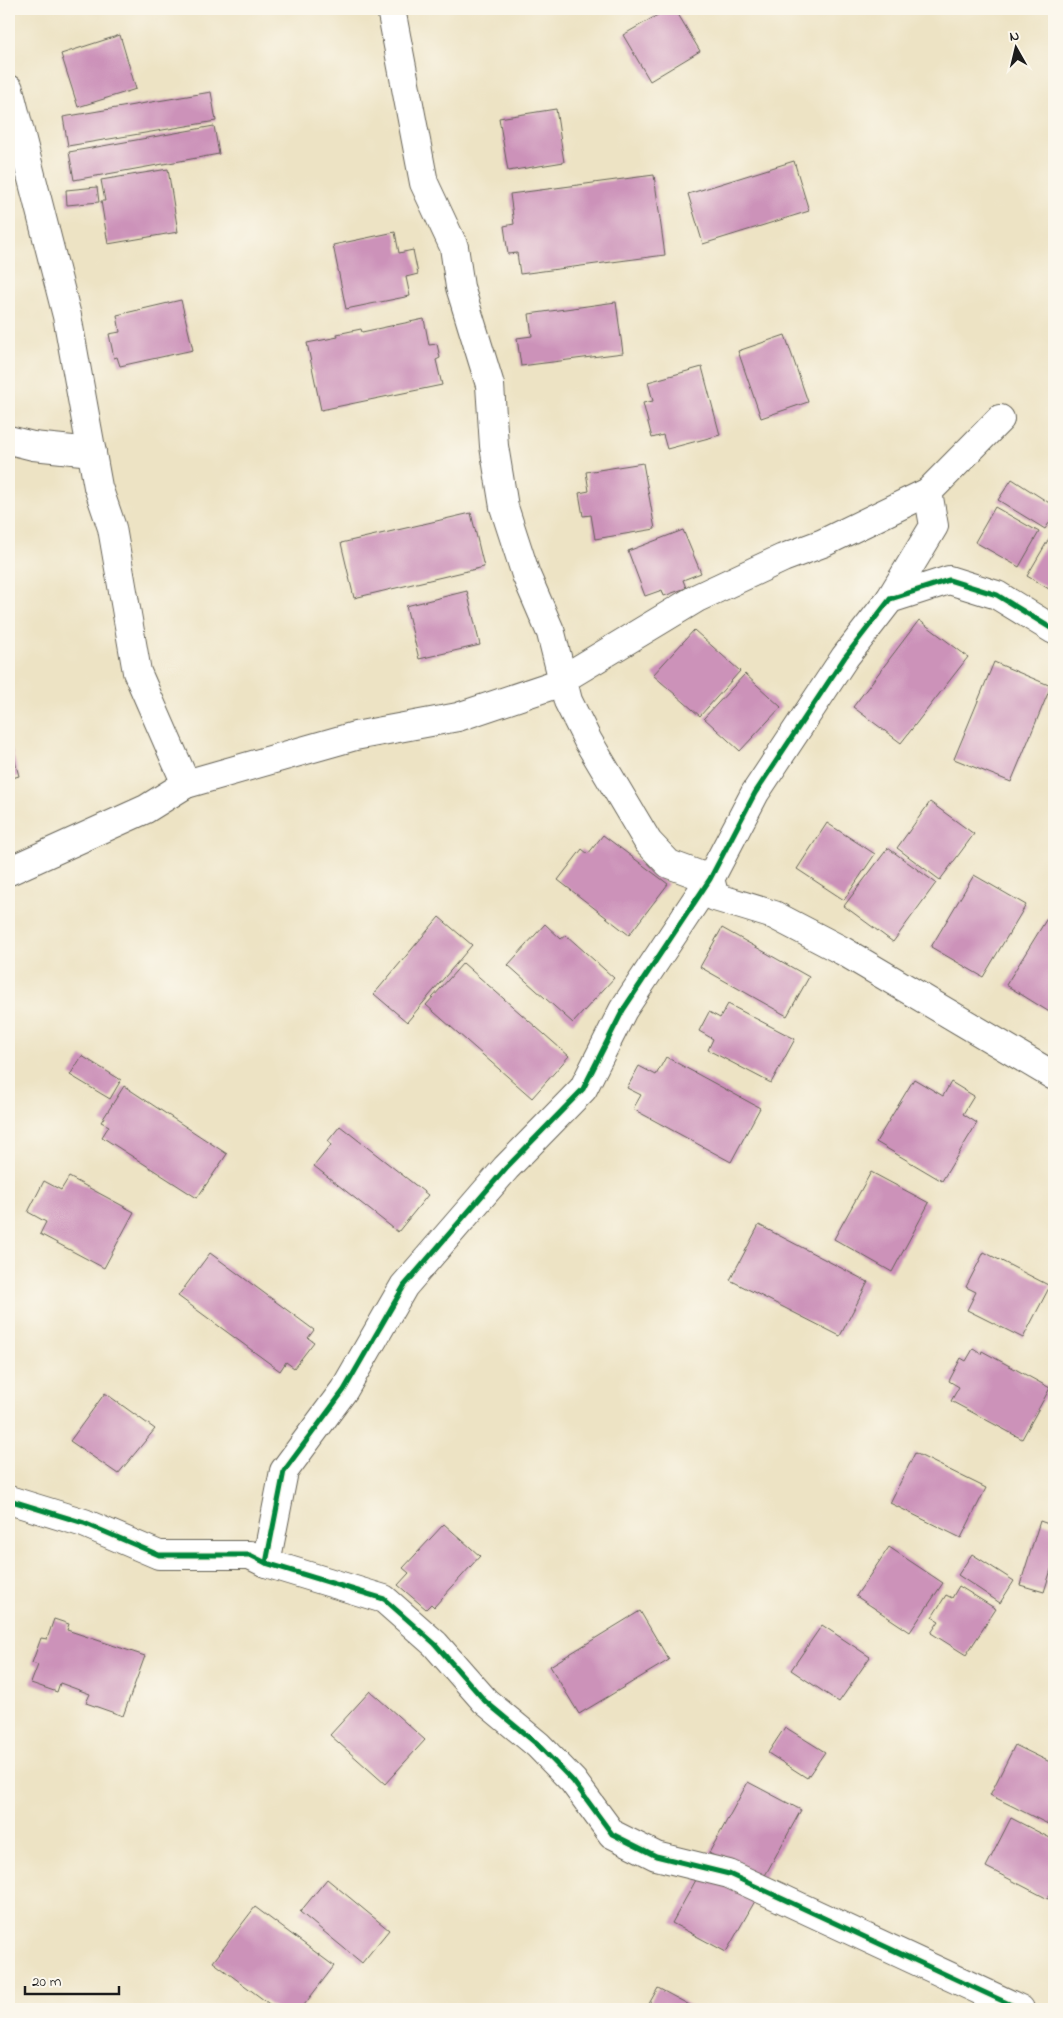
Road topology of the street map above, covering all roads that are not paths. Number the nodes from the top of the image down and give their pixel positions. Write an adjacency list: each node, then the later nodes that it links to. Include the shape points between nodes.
1 (391, 9): 9 (street, via 424,183 454,247 460,287 490,386 494,446 504,507 526,575 551,633)
2 (9, 89): 5 (street, via 67,316)
3 (1000, 419): 6 (street)
4 (9, 440): 5 (street, via 33,446)
5 (92, 452): 10 (street, via 98,487 112,528 137,672)
6 (928, 492): 7 (street, via 934,526); 9 (street, via 823,543 697,598)
7 (890, 599): 8 (street, via 949,580 997,594); 12 (street, via 845,657 756,793)
8 (1054, 630)
9 (563, 680): 10 (street, via 458,717 355,736); 12 (street, via 568,701 588,741 648,842 669,864)
10 (186, 784): 11 (street, via 146,809)
11 (9, 871)
12 (710, 879): 13 (street, via 715,897 774,915 843,951); 15 (street, via 623,1010 583,1089 506,1168 404,1286 344,1390 284,1471)
13 (1054, 1076)
14 (9, 1500): 15 (street, via 84,1523 159,1555 250,1555)
15 (266, 1563): 16 (street, via 384,1599 436,1644 484,1701 538,1745 573,1781 612,1834 656,1856 729,1874)
16 (1020, 2009)

